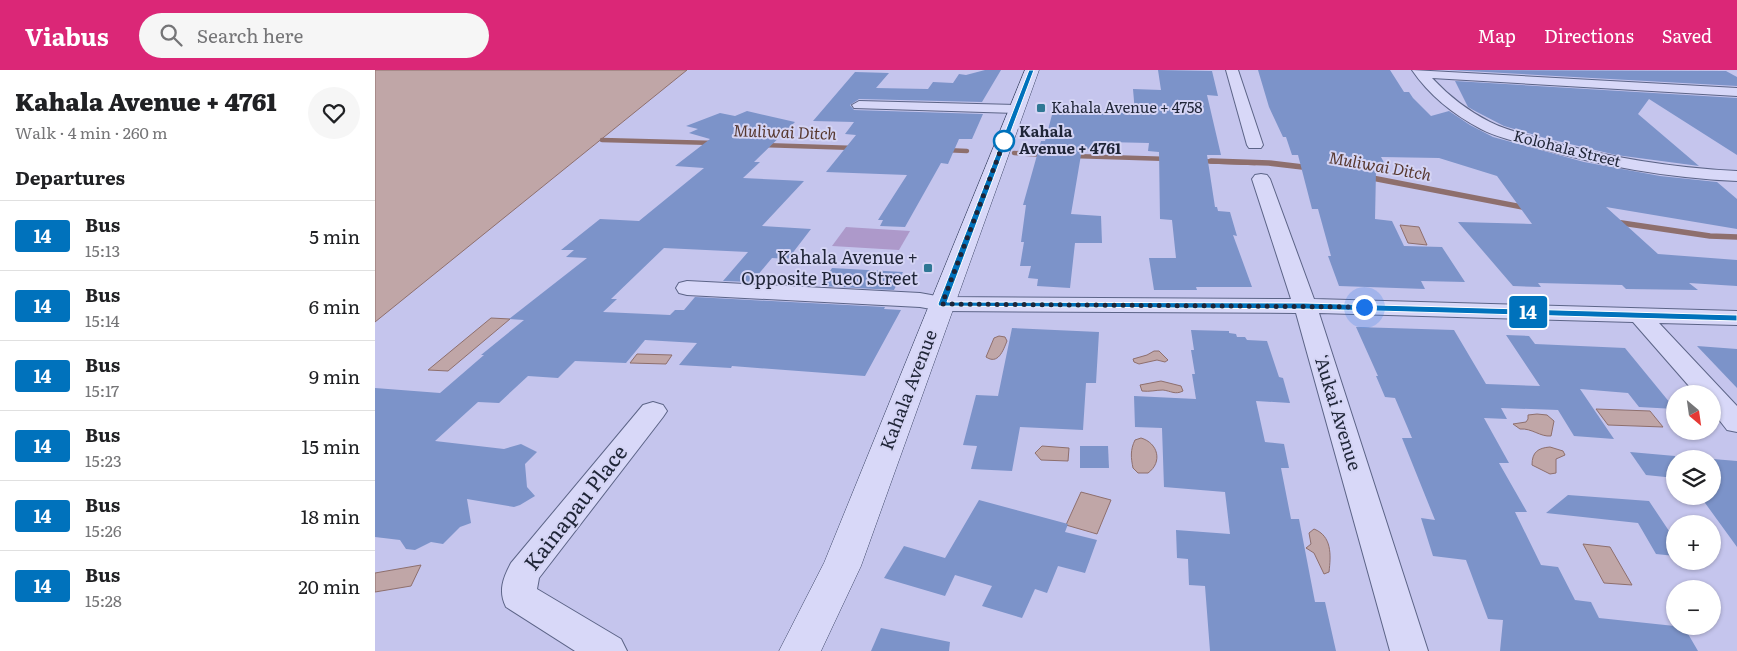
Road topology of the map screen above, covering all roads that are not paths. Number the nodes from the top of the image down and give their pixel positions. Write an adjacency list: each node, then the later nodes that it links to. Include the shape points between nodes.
1 (1032, 70): 6 (street, Kahala Avenue)
2 (1232, 70): 7 (street)
3 (1419, 72): 4 (street); 8 (street, Kolohala Street, via 1447,101 1495,130 1585,156 1648,168)
4 (1737, 92)
5 (859, 105): 6 (street)
6 (1017, 109): 11 (street, Kahala Avenue)
7 (1255, 145)
8 (1737, 176)
9 (1261, 179): 12 (street, ʻAukai Avenue)
10 (687, 288): 11 (street, via 921,300)
11 (942, 304): 12 (street); 20 (street, Kahala Avenue, via 842,566)
12 (1305, 306): 13 (street); 21 (street, ʻAukai Avenue)
13 (1638, 314): 14 (street); 15 (street)
14 (1737, 318)
15 (1703, 385)
16 (1721, 405): 18 (street)
17 (653, 411): 19 (street, Kainapau Place, via 523,573 518,596)
18 (1737, 422)
19 (608, 651)
20 (800, 651)
21 (1409, 651)

